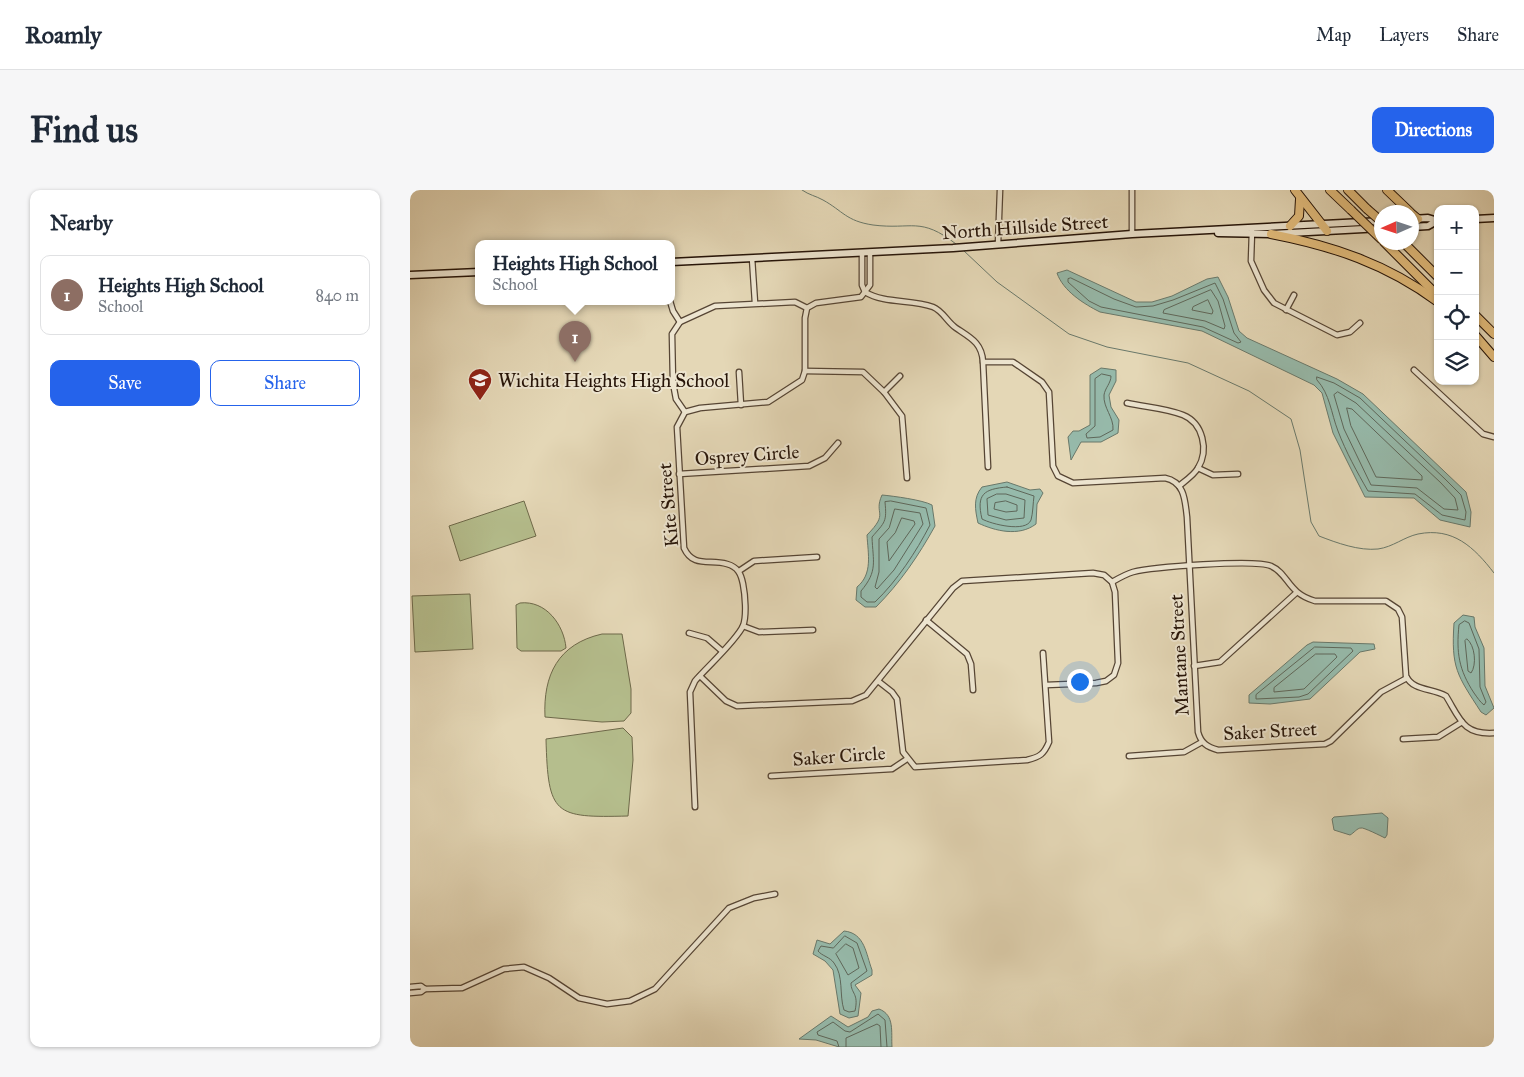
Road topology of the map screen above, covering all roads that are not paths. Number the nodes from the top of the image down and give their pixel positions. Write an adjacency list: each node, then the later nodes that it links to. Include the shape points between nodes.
1 (1000, 190): 25 (street)
2 (1132, 190): 23 (street)
3 (1330, 190): 22 (highway, bridge)
4 (1348, 190): 9 (highway, bridge)
5 (1387, 190): 7 (highway)
6 (1297, 193): 16 (highway); 17 (highway, via 1300,210)
7 (1399, 203): 8 (highway)
8 (1401, 205)
9 (1374, 215)
10 (1494, 218): 12 (main road)
11 (1419, 219): 13 (main road)
12 (1479, 219)
13 (1434, 221)
14 (1374, 222): 16 (main road)
15 (1434, 223): 18 (main road)
16 (1320, 224): 17 (main road); 21 (highway)
17 (1290, 226): 20 (main road)
18 (1419, 227)
19 (1374, 228): 21 (main road)
20 (1252, 231): 23 (main road, North Hillside Street); 24 (main road); 42 (street, via 1250,255 1254,268 1268,297)
21 (1327, 231): 24 (main road)
22 (1374, 232)
23 (1132, 234): 25 (main road, North Hillside Street)
24 (1271, 234): 38 (highway, via 1305,240 1358,256 1397,275)
25 (998, 244): 28 (main road, North Hillside Street)
26 (1392, 250): 37 (highway)
27 (1411, 250): 33 (highway)
28 (870, 252): 29 (main road, North Hillside Street); 35 (street, via 870,285)
29 (862, 253): 30 (main road, North Hillside Street); 35 (street, via 862,285)
30 (752, 258): 31 (main road, North Hillside Street); 39 (street)
31 (675, 262)
32 (475, 272): 34 (main road)
33 (1434, 273)
34 (410, 275)
35 (866, 292): 41 (street, via 854,299 816,303); 49 (street, via 875,298 902,300 939,309 949,323 978,343 983,351)
36 (1294, 295): 42 (street)
37 (1437, 295)
38 (1434, 299)
39 (755, 303): 41 (street, via 795,302); 44 (street, via 707,308)
40 (671, 305): 44 (street)
41 (807, 308): 51 (street)
42 (1286, 310): 45 (street, via 1337,335 1350,332)
43 (1479, 319): 46 (highway)
44 (680, 322): 57 (street, via 672,334 673,383 676,399)
45 (1360, 323)
46 (1492, 332)
47 (1479, 339): 48 (highway)
48 (1493, 355)
49 (983, 362): 60 (street); 65 (street, via 1013,362 1046,386 1053,466 1062,479 1073,483 1165,478)
50 (1414, 370): 58 (street, via 1483,434)
51 (805, 371): 54 (street, via 863,372); 56 (street, via 802,380 773,400)
52 (739, 372): 56 (street)
53 (900, 376): 54 (street)
54 (884, 392): 64 (street, via 902,416)
55 (1127, 403): 61 (street, via 1184,415 1192,420 1203,442)
56 (741, 405): 57 (street)
57 (686, 412): 62 (street, Kite Street, via 677,427)
58 (1494, 437)
59 (838, 443): 62 (street, Osprey Circle, via 825,458 809,466)
60 (988, 467)
61 (1198, 468): 63 (street, via 1213,475); 65 (street)
62 (679, 474): 68 (street, Kite Street, via 683,540 687,554 699,562 727,564)
63 (1238, 474)
64 (907, 478)
65 (1179, 486): 67 (street, Mantane Street, via 1185,501)
66 (817, 557): 68 (street, via 754,561)
67 (1189, 566): 69 (street, via 1133,572); 70 (street, via 1263,564 1276,569); 77 (street, Mantane Street)
68 (739, 571): 72 (street, via 744,586)
69 (1112, 582): 71 (street, via 1104,575 1094,573 966,580 953,588); 81 (street, via 1118,659 1116,673 1100,683)
70 (1296, 593): 77 (street, via 1220,662); 79 (street, via 1315,601 1377,600 1396,606 1402,617)
71 (926, 620): 80 (street); 82 (street, via 967,654)
72 (743, 626): 73 (street, via 759,632); 75 (street)
73 (813, 630)
74 (689, 633): 75 (street, via 707,638)
75 (722, 651): 78 (street)
76 (1043, 653): 81 (street)
77 (1194, 666): 86 (street, Mantane Street, via 1198,732)
78 (700, 676): 80 (street, via 728,702 740,706 852,701 866,695); 90 (street, via 690,692)
79 (1407, 678): 83 (street, via 1418,688 1446,696); 86 (street, Saker Street, via 1381,692 1326,744 1218,750)
80 (878, 682): 88 (street, via 892,692 898,702 903,752)
81 (1046, 686): 88 (street, via 1049,742 1038,758 927,768 915,767)
82 (973, 690)
83 (1462, 722): 84 (street, via 1471,732); 85 (street, via 1438,737)
84 (1494, 733)
85 (1403, 738)
86 (1202, 742): 87 (street, via 1184,752)
87 (1129, 756)
88 (907, 759): 89 (street, Saker Circle, via 892,769)
89 (771, 776)
90 (695, 807)
91 (775, 894): 93 (street, via 729,908 656,989 630,1001 607,1004 579,998 549,978 524,967 504,969 462,988)
92 (410, 987): 93 (street)
93 (425, 989): 94 (street)
94 (410, 993)

